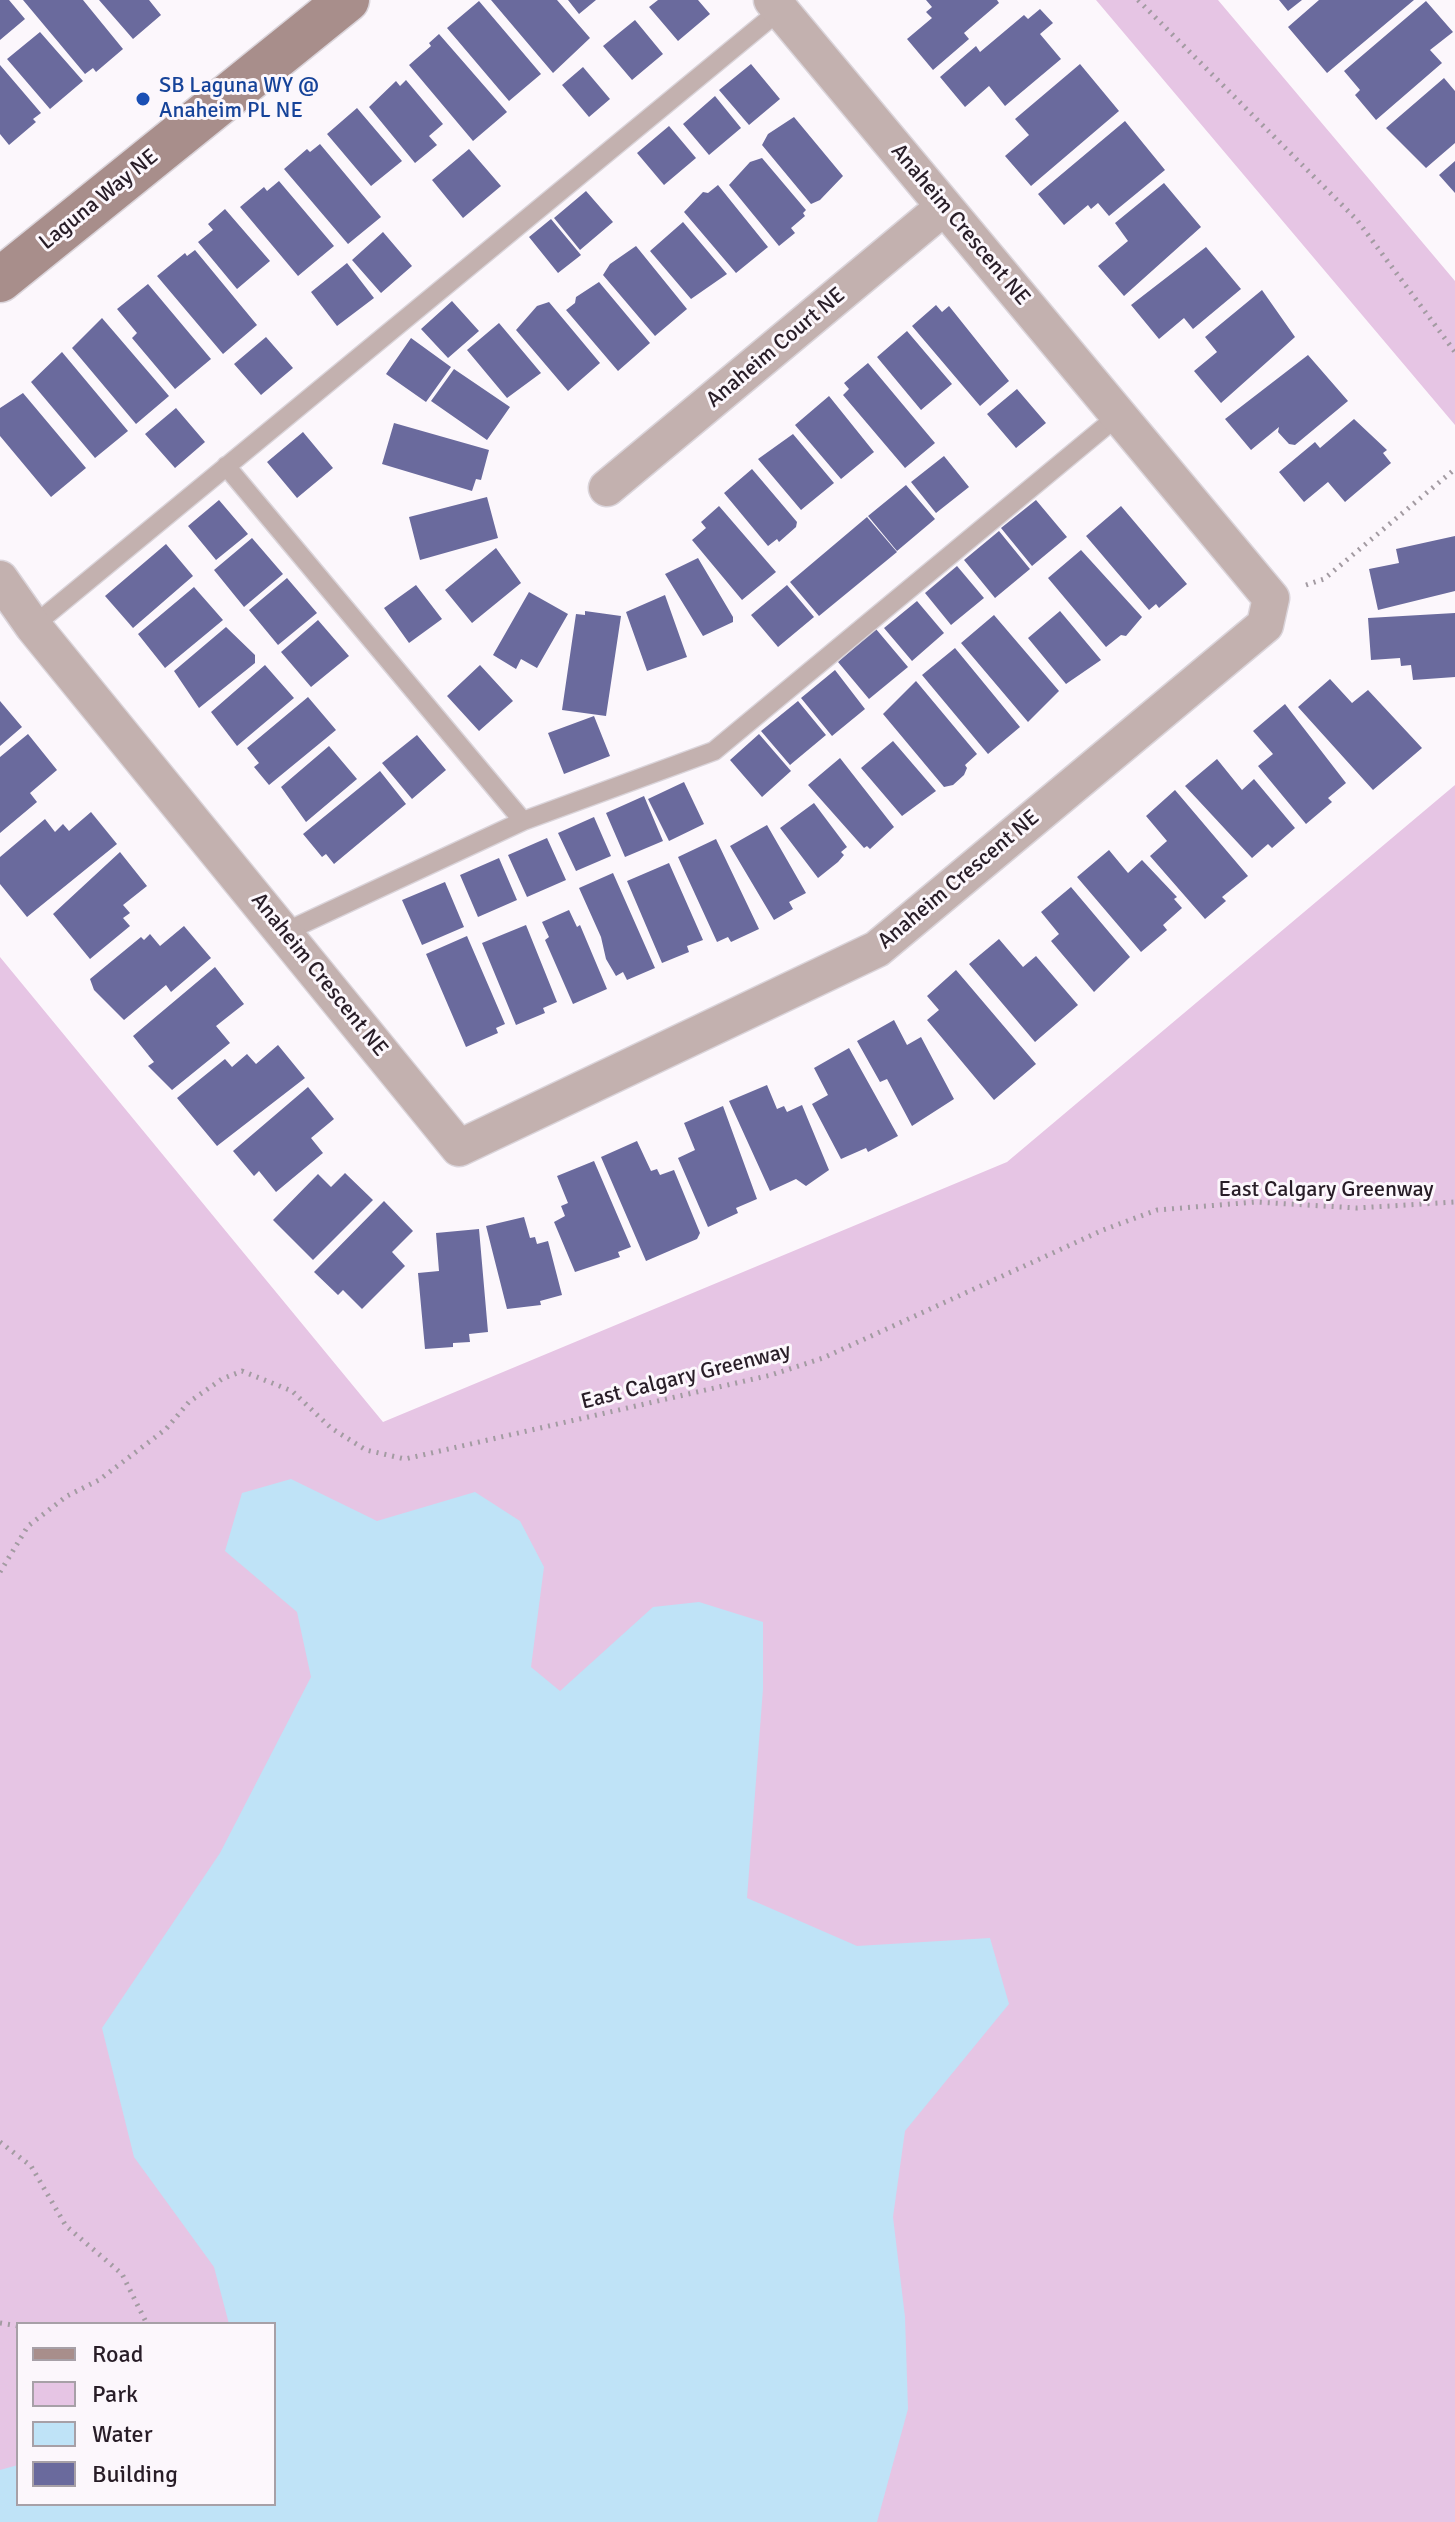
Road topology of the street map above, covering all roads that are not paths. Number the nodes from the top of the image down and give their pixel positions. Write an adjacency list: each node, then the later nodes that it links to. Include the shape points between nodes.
1 (776, 5): 3 (street, Anaheim Crescent NE); 6 (lane)
2 (329, 6): 4 (street, Laguna Way NE)
3 (944, 207): 5 (street, Anaheim Crescent NE); 7 (street, Anaheim Court NE)
4 (0, 280)
5 (1119, 415): 10 (lane, via 714,751); 11 (street, Anaheim Crescent NE, via 1271,598 1265,625 877,949 459,1148)
6 (226, 466): 9 (lane); 10 (lane)
7 (607, 488)
8 (0, 579): 9 (street, Anaheim Crescent NE)
9 (33, 626): 11 (street, Anaheim Crescent NE)
10 (523, 821): 11 (lane)
11 (285, 932)

